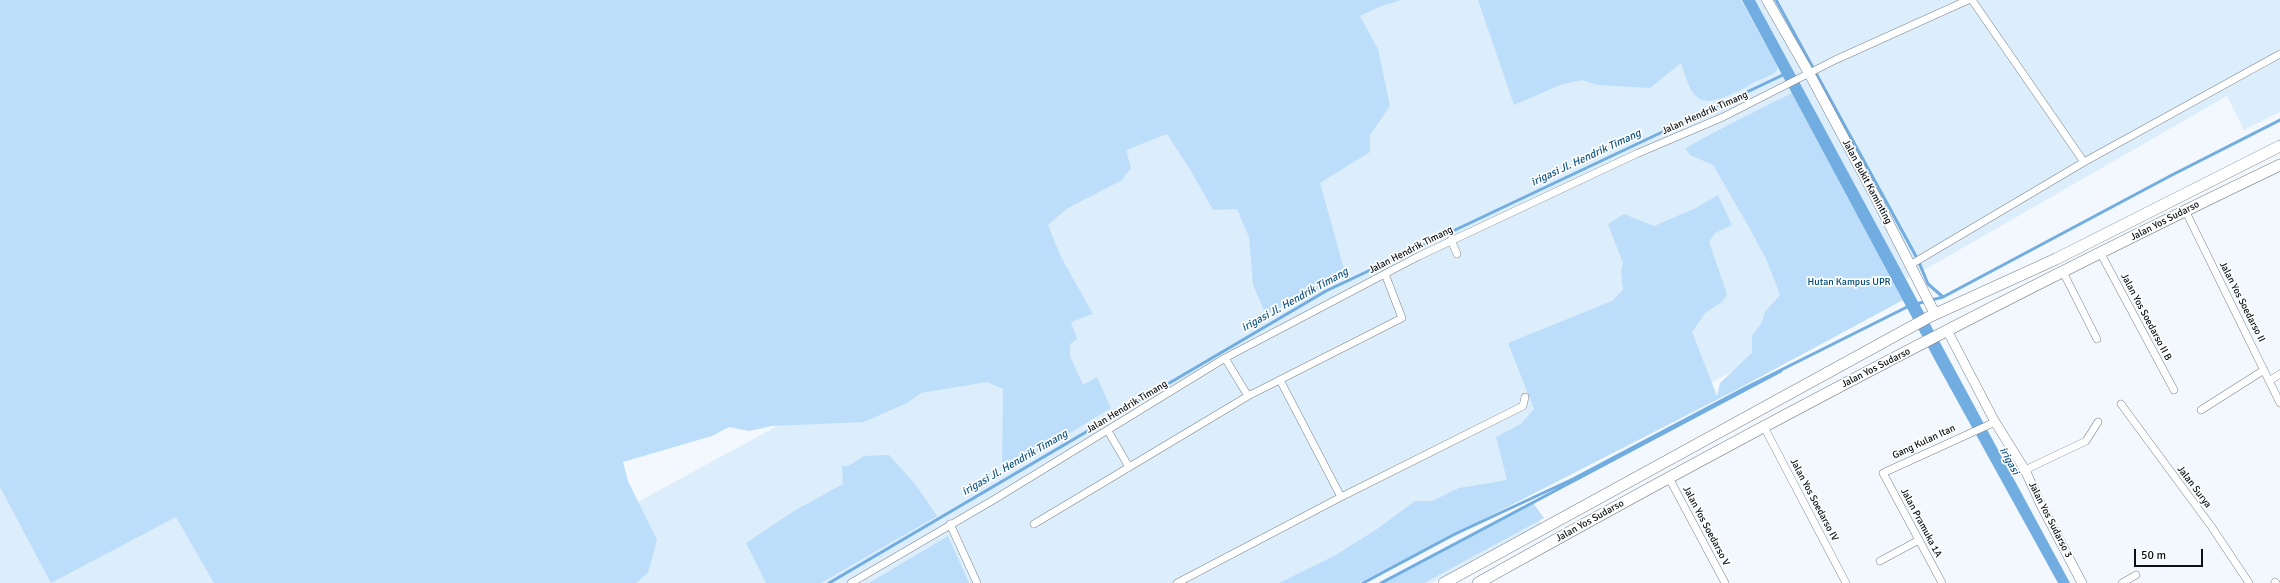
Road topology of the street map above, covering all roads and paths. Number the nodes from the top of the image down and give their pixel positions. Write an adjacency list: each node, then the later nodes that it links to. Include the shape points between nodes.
1 (1767, 0): 5 (main road, Jalan Bukit Kaminting)
2 (1968, 0): 5 (street)
3 (1972, 0): 7 (street)
4 (2280, 54): 7 (street)
5 (1806, 75): 10 (street, Jalan Hendrik Timang, via 1723,117); 14 (main road, Jalan Bukit Kaminting)
6 (2280, 146): 13 (main road, Jalan Yos Sudarso)
7 (2084, 162): 14 (street)
8 (2280, 165): 9 (main road, Jalan Yos Sudarso)
9 (2185, 210): 12 (main road, Jalan Yos Sudarso); 21 (street, Jalan Yos Soedarso II)
10 (1451, 240): 11 (street); 16 (street, Jalan Hendrik Timang)
11 (1457, 254)
12 (2101, 254): 15 (main road, Jalan Yos Sudarso); 26 (street, Jalan Yos Soedarso II B)
13 (2056, 259): 15 (main road); 17 (main road, Jalan Yos Sudarso)
14 (1910, 265): 17 (main road, Jalan Bukit Kaminting)
15 (2063, 272): 18 (main road, Jalan Yos Sudarso); 19 (street)
16 (1385, 274): 20 (street, Jalan Hendrik Timang); 23 (street, via 1402,318)
17 (1932, 313): 25 (main road, Jalan Yos Sudarso)
18 (1944, 333): 29 (main road, Jalan Yos Sudarso); 33 (street, Jalan Yos Sudarso 3)
19 (2097, 338)
20 (1225, 358): 27 (street); 36 (street, Jalan Hendrik Timang)
21 (2264, 370): 24 (street, Jalan Yos Soedarso II); 32 (street)
22 (2280, 374): 24 (street)
23 (1280, 380): 27 (street); 41 (street)
24 (2269, 381): 30 (street, Jalan Yos Soedarso II)
25 (1803, 387): 29 (main road); 43 (main road, Jalan Yos Sudarso)
26 (2174, 390)
27 (1248, 396): 37 (street)
28 (1525, 397): 41 (street, via 1523,406)
29 (1811, 402): 35 (main road, Jalan Yos Sudarso)
30 (2280, 403)
31 (2121, 404): 61 (street, Jalan Surya)
32 (2201, 410)
33 (1995, 422): 38 (street, Jalan Yos Sudarso 3); 39 (street, Gang Kulan Itan)
34 (2098, 422): 38 (street, via 2086,441)
35 (1764, 427): 40 (main road, Jalan Yos Sudarso); 57 (street, Jalan Yos Soedarso IV)
36 (1108, 431): 37 (street); 44 (street, Jalan Hendrik Timang, via 995,500)
37 (1129, 467): 45 (street)
38 (2025, 470): 59 (street, Jalan Yos Sudarso 3)
39 (1883, 473): 47 (street, Jalan Pramuka 1A)
40 (1669, 478): 42 (main road, Jalan Yos Sudarso); 56 (street, Jalan Yos Soedarso V)
41 (1341, 497): 52 (street)
42 (1592, 519): 46 (main road, Jalan Yos Sudarso); 55 (street)
43 (1556, 521): 46 (main road); 53 (main road, Jalan Yos Sudarso)
44 (950, 524): 50 (street, Jalan Hendrik Timang); 51 (street)
45 (1034, 524)
46 (1563, 536): 54 (main road, Jalan Yos Sudarso)
47 (1919, 540): 48 (street); 58 (street, Jalan Pramuka 1A)
48 (1880, 561)
49 (2136, 575): 60 (street)
50 (851, 583)
51 (977, 583)
52 (1177, 583)
53 (1444, 583)
54 (1478, 583)
55 (1486, 583)
56 (1725, 583)
57 (1846, 583)
58 (1942, 583)
59 (2082, 583)
60 (2122, 583)
61 (2249, 583)

